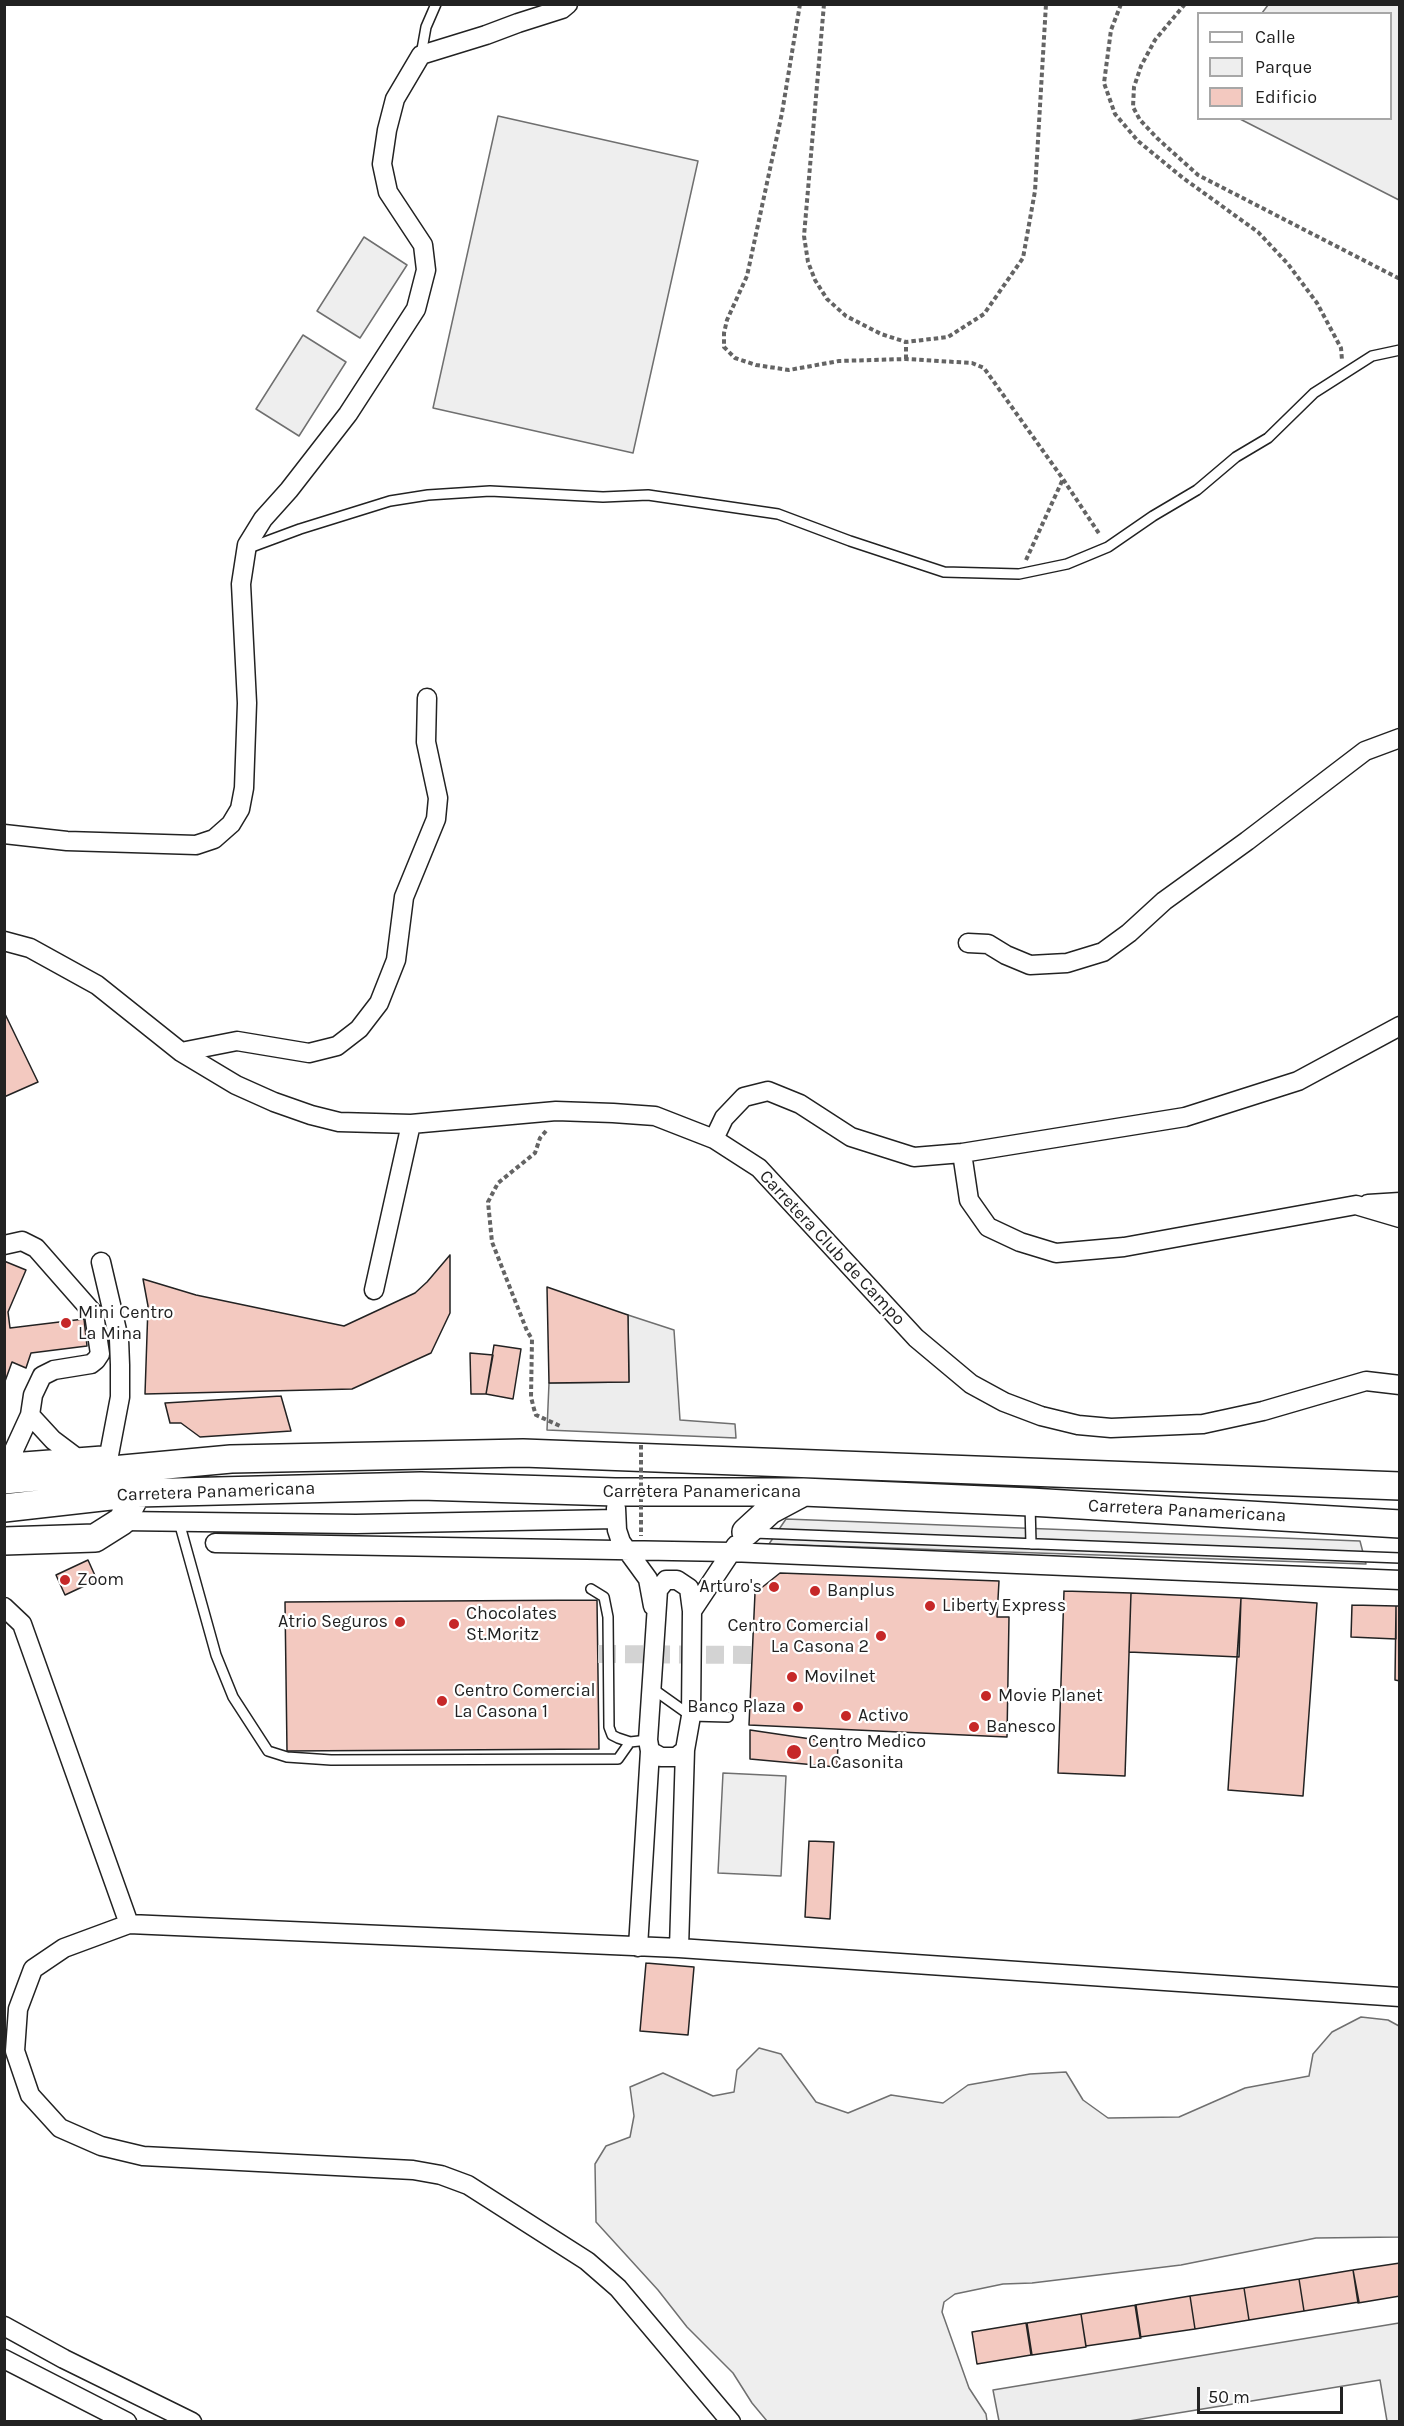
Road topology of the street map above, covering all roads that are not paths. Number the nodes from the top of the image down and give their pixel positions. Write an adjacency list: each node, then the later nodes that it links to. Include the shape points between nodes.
1 (436, 4): 3 (lane, via 426,27)
2 (568, 4): 3 (street)
3 (421, 56): 5 (street, via 395,99 382,164 388,192 423,245 426,270 416,309 348,414 263,519)
4 (1400, 350): 5 (lane, via 1372,356 1314,393 1268,438 1236,457 1197,490 1108,547 1067,564 1019,574 944,572 778,514 648,495 603,497 490,491 428,495 390,501)
5 (246, 549): 8 (street, via 242,584 247,703 243,788 240,809 231,825 196,845 67,841)
6 (427, 698): 12 (street, via 426,742 438,798 436,819 404,897 396,960 379,1003 360,1029 337,1046 309,1053 237,1041)
7 (1400, 738): 10 (street, via 1365,751 1103,951 1067,963 1030,965 988,944)
8 (4, 834)
9 (4, 941): 12 (street, Carretera Club de Campo, via 30,948 97,985)
10 (968, 943)
11 (1400, 1026): 15 (street, via 1298,1081 1185,1117)
12 (181, 1052): 13 (street, Carretera Club de Campo, via 236,1085 311,1115 339,1122)
13 (411, 1124): 14 (street, Carretera Club de Campo, via 560,1111 655,1116); 21 (street)
14 (714, 1138): 15 (street, via 724,1118 744,1097 768,1091 800,1104 850,1137 914,1156); 22 (street, Carretera Club de Campo, via 759,1168 916,1338 971,1384 1032,1413 1078,1425 1111,1428 1191,1425 1263,1411 1366,1381)
15 (962, 1153): 17 (street, via 969,1200 988,1227 1056,1253 1124,1246)
16 (1400, 1202): 17 (street)
17 (1356, 1205): 18 (street)
18 (1400, 1218)
19 (4, 1245): 23 (street, via 22,1241 36,1248 94,1314 100,1354 91,1364 42,1376 33,1395)
20 (101, 1262): 24 (street, via 119,1340 120,1397)
21 (374, 1290)
22 (1400, 1385)
23 (30, 1415): 25 (street); 27 (street)
24 (109, 1455): 25 (street); 26 (main road)
25 (77, 1458): 27 (street)
26 (231, 1459): 27 (main road, Carretera Panamericana); 29 (main road, Carretera Panamericana, via 524,1453)
27 (6, 1468)
28 (1400, 1473): 29 (main road)
29 (1364, 1484): 30 (main road, Carretera Panamericana)
30 (1400, 1486)
31 (615, 1492): 32 (main road, Carretera Panamericana); 33 (main road, Carretera Panamericana, via 421,1485); 36 (street)
32 (803, 1492): 34 (main road, Carretera Panamericana); 42 (main road, via 770,1510)
33 (137, 1493): 35 (main road, Carretera Panamericana); 37 (main road)
34 (1030, 1502): 39 (main road, Carretera Panamericana); 44 (lane)
35 (4, 1508)
36 (616, 1519): 38 (street, via 356,1524); 45 (street)
37 (122, 1521): 38 (street); 40 (main road)
38 (179, 1522): 56 (lane, via 216,1655 233,1697 268,1751 286,1757 331,1760 618,1760)
39 (1400, 1524)
40 (95, 1538): 41 (main road); 46 (main road)
41 (4, 1541)
42 (738, 1542): 44 (lane); 45 (street); 48 (street); 51 (street)
43 (215, 1543): 45 (street)
44 (1032, 1544): 47 (lane)
45 (626, 1551): 52 (street, via 648,1579)
46 (4, 1555)
47 (1400, 1558)
48 (1400, 1580)
49 (591, 1589): 56 (lane, via 604,1597 608,1617 609,1727 612,1735)
50 (4, 1607): 58 (street, via 22,1624)
51 (692, 1611): 52 (street, via 689,1588 677,1580 666,1580 658,1590); 54 (street)
52 (655, 1620): 53 (street)
53 (651, 1688): 54 (lane); 56 (street)
54 (691, 1716): 55 (lane); 57 (street)
55 (728, 1717)
56 (642, 1744): 57 (street, via 661,1757 676,1756); 59 (street)
57 (685, 1750): 60 (street)
58 (129, 1924): 59 (street); 66 (street, via 64,1948 33,1969 18,2009 15,2051 30,2095 60,2128 101,2146 143,2156 414,2170 468,2185 587,2261 618,2288)
59 (638, 1947): 60 (street)
60 (679, 1948): 61 (street)
61 (1400, 1996)
62 (4, 2326): 65 (street)
63 (4, 2359): 64 (street)
64 (127, 2421)
65 (192, 2421)
66 (731, 2421)

